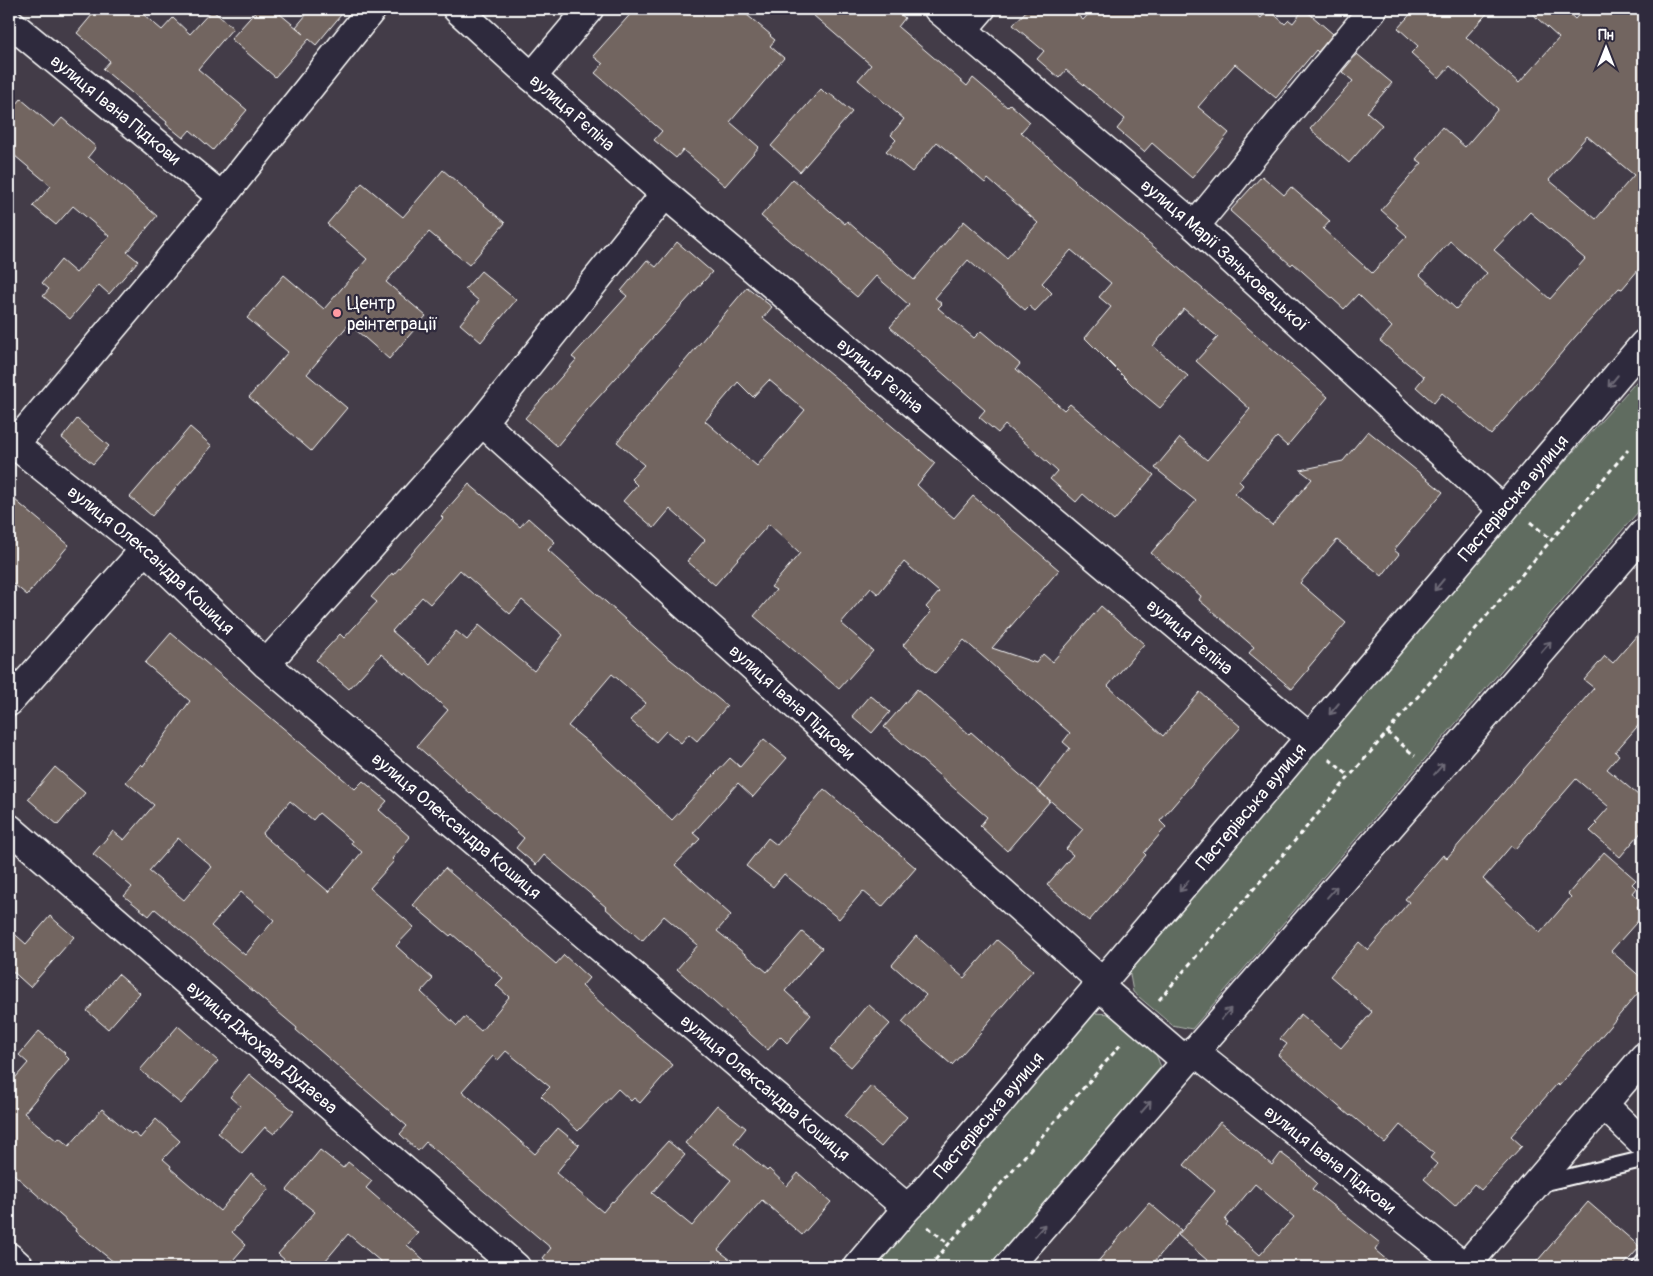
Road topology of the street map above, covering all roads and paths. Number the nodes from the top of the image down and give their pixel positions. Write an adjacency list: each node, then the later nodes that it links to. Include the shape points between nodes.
1 (372, 9): 11 (street)
2 (457, 9): 9 (street, вулиця Рєпіна)
3 (589, 9): 9 (street)
4 (938, 9): 8 (street, вулиця Марії Заньковецької)
5 (981, 9): 8 (street)
6 (1373, 9): 12 (street)
7 (9, 22): 11 (street, вулиця Івана Підкови)
8 (963, 30): 12 (street, вулиця Марії Заньковецької)
9 (532, 77): 10 (street, вулиця Рєпіна)
10 (666, 194): 14 (street); 23 (street, вулиця Рєпіна)
11 (222, 197): 15 (street)
12 (1195, 226): 17 (street, вулиця Марії Заньковецької)
13 (1644, 344): 17 (street, Пастерівська вулиця, one-way to 17)
14 (482, 422): 20 (street); 26 (street, вулиця Івана Підкови)
15 (11, 443): 19 (street, вулиця Олександра Кошиця)
16 (1628, 450): 22 (path)
17 (1503, 510): 23 (street, Пастерівська вулиця, one-way to 23)
18 (1644, 533): 24 (street, one-way to 18)
19 (145, 549): 20 (street, вулиця Олександра Кошиця); 21 (street)
20 (266, 664): 35 (street, вулиця Олександра Кошиця)
21 (9, 702)
22 (1388, 732): 24 (path); 27 (path)
23 (1310, 738): 26 (street, Пастерівська вулиця, one-way to 26)
24 (1435, 773): 29 (street, one-way to 24)
25 (9, 828): 39 (street, вулиця Джохара Дудаєва)
26 (1100, 984): 29 (street, вулиця Івана Підкови); 35 (street, Пастерівська вулиця)
27 (1154, 1006)
28 (1127, 1038): 41 (path)
29 (1190, 1056): 42 (street, one-way to 29); 43 (street, вулиця Івана Підкови)
30 (1644, 1058): 31 (street)
31 (1604, 1105): 32 (street); 34 (street)
32 (1644, 1144)
33 (1644, 1159): 34 (lane)
34 (1536, 1184): 43 (street)
35 (907, 1208): 40 (street, Пастерівська вулиця)
36 (9, 1257): 38 (street)
37 (1644, 1262): 44 (lane)
38 (20, 1267)
39 (516, 1267)
40 (857, 1267)
41 (929, 1267)
42 (1008, 1267)
43 (1465, 1267)
44 (1640, 1267)

